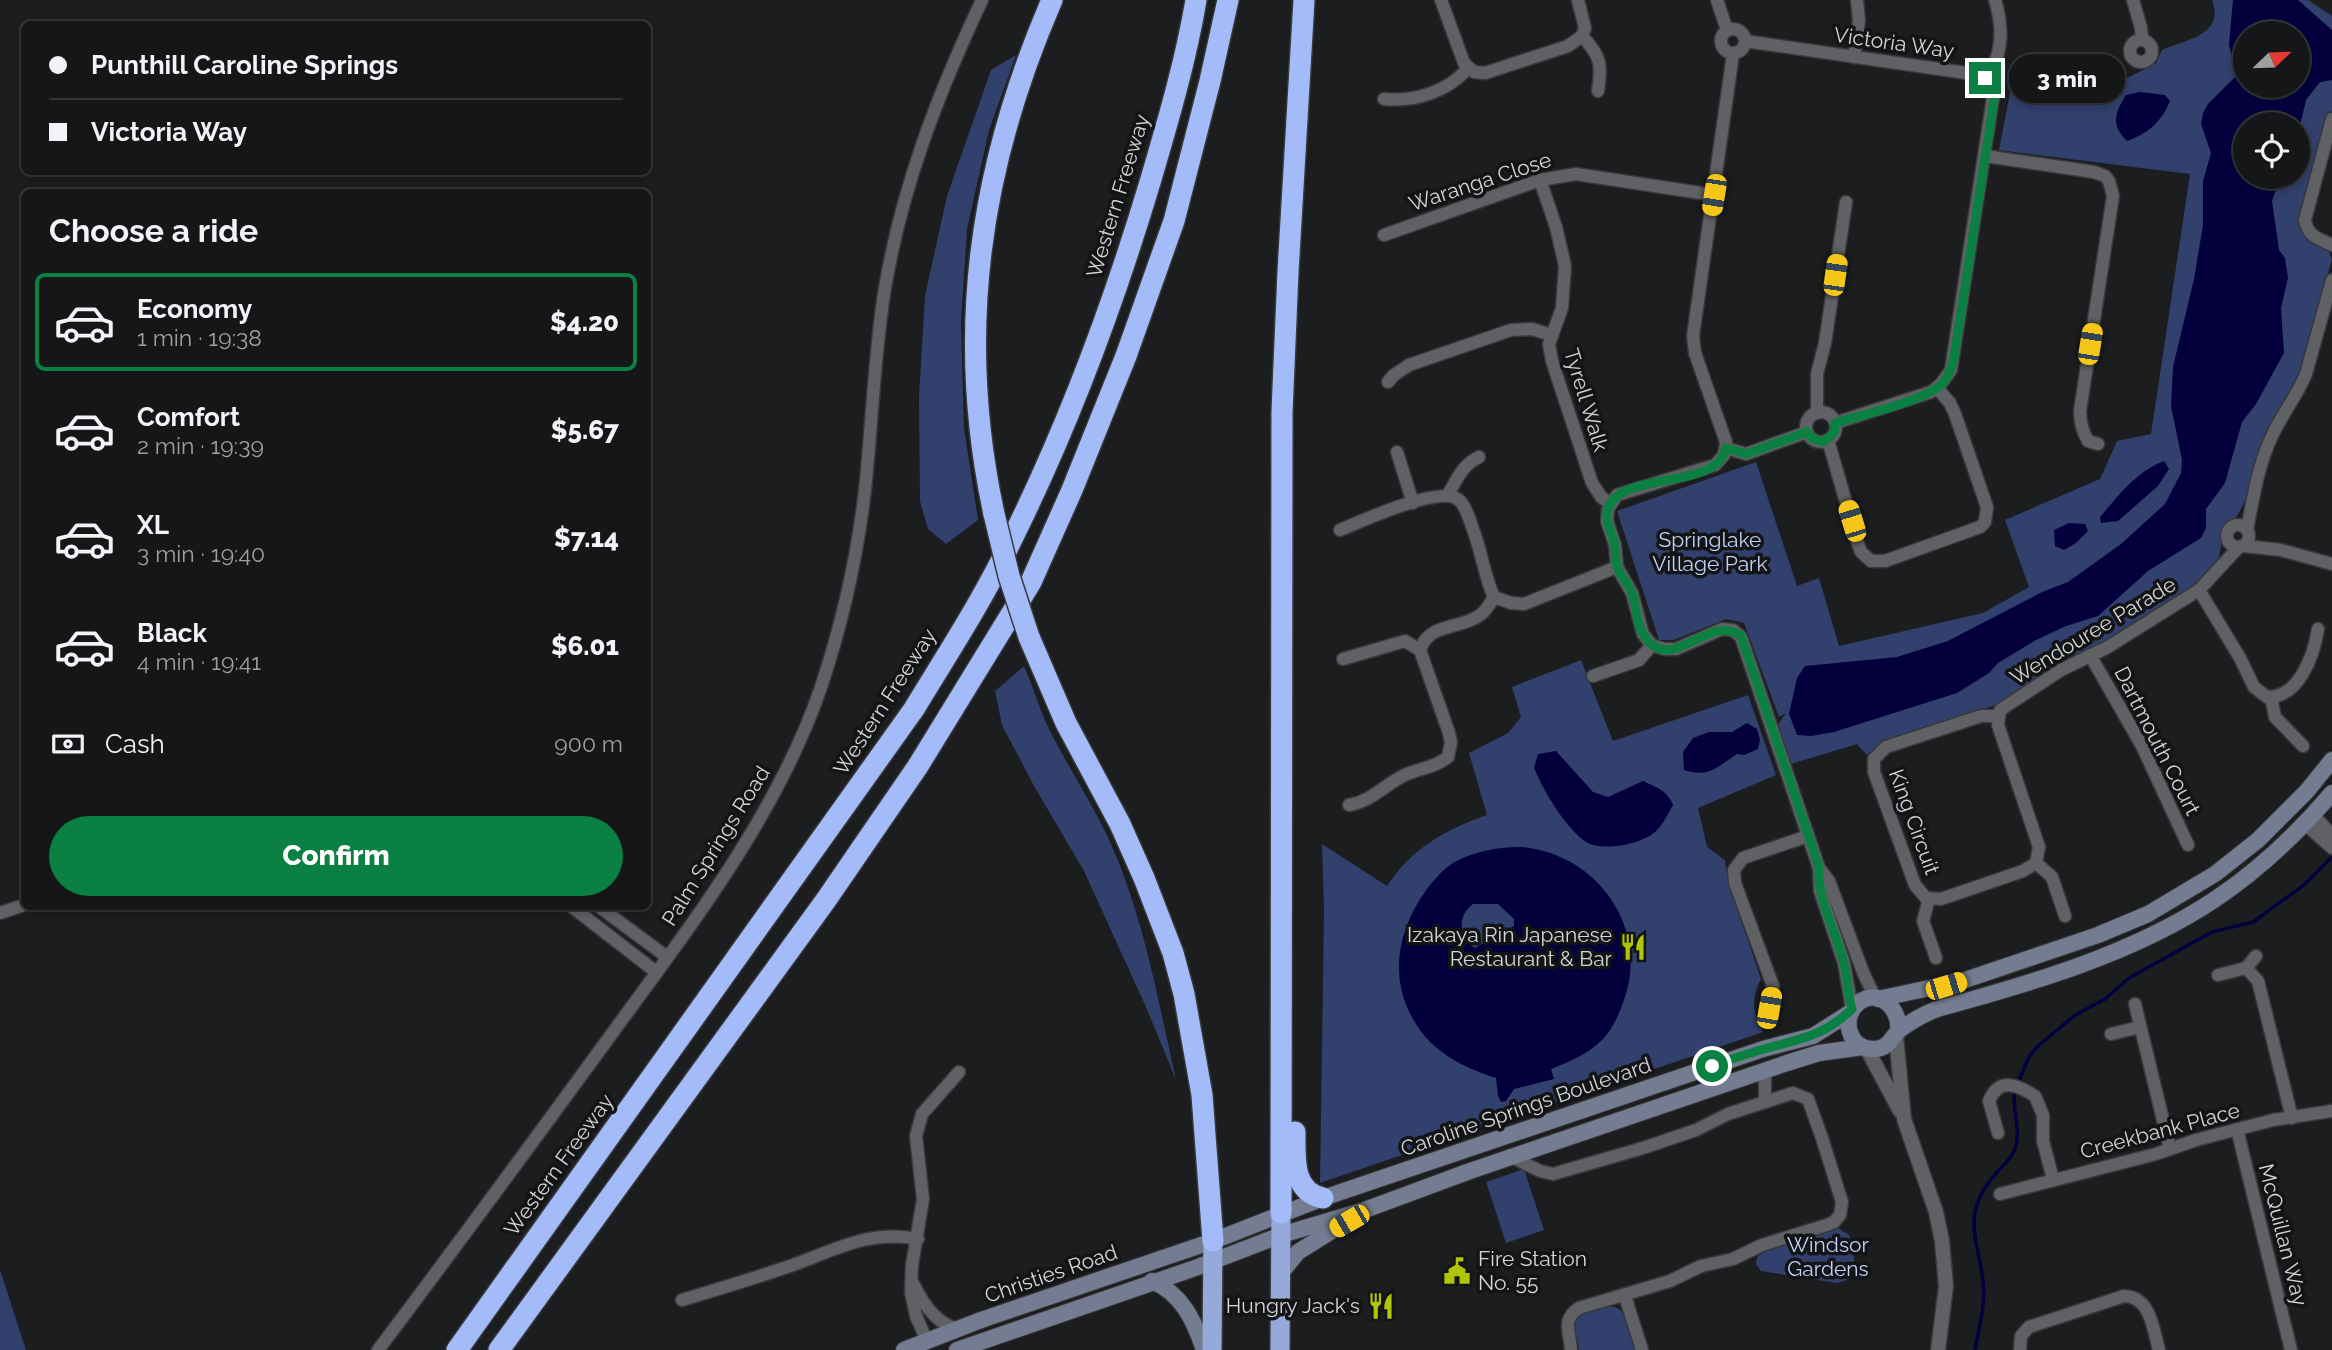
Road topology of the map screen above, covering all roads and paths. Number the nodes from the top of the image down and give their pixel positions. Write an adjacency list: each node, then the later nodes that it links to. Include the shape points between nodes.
1 (982, 0): 78 (street, Palm Springs Road, via 920,147 899,218 884,295 857,546 820,690 788,768 743,848)
2 (1052, 0): 113 (highway, bridge, via 1030,51 987,205 974,321 982,450 1009,576 1029,637 1066,723 1120,824 1173,953 1202,1095)
3 (1196, 0): 123 (highway, Western Freeway, via 1163,137 1099,337 1054,449 988,585 915,709)
4 (1228, 0): 124 (highway, via 1174,221 1126,356 1031,582 918,766)
5 (1304, 0): 83 (highway, via 1282,412)
6 (1441, 0): 18 (street)
7 (1578, 0): 13 (street, via 1586,28)
8 (1717, 0): 12 (street)
9 (1857, 0): 17 (street)
10 (1995, 0): 19 (street, via 2000,45 1997,61)
11 (2133, 0): 14 (street)
12 (1727, 30): 15 (street, via 1739,31); 16 (street, via 1720,42 1724,51)
13 (1582, 36): 18 (street, via 1568,46 1493,71 1479,73); 20 (street, via 1600,61)
14 (2141, 40)
15 (1745, 41): 16 (street, via 1740,52); 17 (street, Victoria Way)
16 (1733, 54): 25 (street)
17 (1854, 57): 19 (street, Victoria Way)
18 (1468, 68): 21 (street, via 1443,88 1402,101)
19 (1985, 78): 23 (street, via 1994,90)
20 (1598, 91)
21 (1384, 99)
22 (2332, 119): 28 (street, via 2305,220 2313,237)
23 (1985, 156): 32 (street, via 1954,358); 37 (street, via 2094,172 2105,176 2112,188 2080,411 2085,437)
24 (1540, 180): 25 (street, Waranga Close, via 1576,174); 27 (street, Waranga Close); 30 (street, Tyrell Walk, via 1565,266 1562,307)
25 (1714, 195): 38 (street, via 1693,344)
26 (1846, 202): 33 (street, via 1817,374)
27 (1384, 235)
28 (2332, 245)
29 (2332, 280): 45 (street, Wendouree Parade, via 2306,374 2272,436)
30 (1552, 335): 31 (street, via 1532,328 1511,330 1409,365); 43 (street, Tyrell Walk, via 1552,361 1587,470 1597,492)
31 (1388, 382)
32 (1937, 388): 34 (street); 36 (street, via 1955,414 1987,507 1980,527 1885,561 1871,561 1858,544)
33 (1817, 413): 34 (street, via 1830,415); 35 (street, via 1807,422)
34 (1835, 423): 36 (street)
35 (1807, 432): 36 (street, via 1818,442); 38 (street, via 1746,454)
36 (1828, 440)
37 (2098, 444)
38 (1726, 448): 43 (street, via 1715,465 1632,489)
39 (1397, 452): 42 (street)
40 (1479, 457): 41 (street, via 1461,470)
41 (1448, 494): 42 (street); 50 (street, via 1463,505)
42 (1413, 503): 44 (street)
43 (1611, 503): 47 (street, via 1607,515)
44 (1340, 530)
45 (2243, 536): 46 (street); 48 (street, Wendouree Parade); 48 (street, Wendouree Parade, via 2232,546 2227,540)
46 (2332, 564)
47 (1617, 567): 50 (street, via 1524,604); 52 (street, via 1632,593 1643,634)
48 (2214, 575): 49 (street, Wendouree Parade)
49 (2199, 590): 54 (street, Wendouree Parade); 57 (street, via 2254,687)
50 (1494, 597): 53 (street, via 1480,616 1431,634)
51 (2318, 629): 57 (street, via 2298,682)
52 (1652, 645): 56 (street, via 1639,660); 66 (street, via 1676,649 1722,629 1741,636)
53 (1420, 650): 55 (street, via 1405,641); 62 (street, via 1449,733 1448,757)
54 (2090, 655): 58 (street, Wendouree Parade, via 2003,706); 67 (street, Dartmouth Court, via 2142,746)
55 (1343, 659)
56 (1593, 676)
57 (2271, 697): 59 (street, via 2275,717)
58 (1998, 716): 69 (street, via 2039,847); 71 (street, King Circuit, via 1981,716 1889,746 1874,759 1874,772 1915,886)
59 (2303, 746)
60 (2332, 760): 63 (main road)
61 (2332, 793): 64 (main road)
62 (1349, 805)
63 (2293, 806): 64 (main road); 84 (main road, via 2233,860 2148,914 1962,981)
64 (2309, 820): 65 (street); 68 (street); 89 (main road, via 2236,885 2152,936 1932,1010)
65 (2332, 835)
66 (1808, 836): 70 (street); 86 (street, via 1743,858 1734,870 1773,986)
67 (2188, 845)
68 (2332, 848)
69 (2036, 863): 71 (street, King Circuit, via 2023,872); 76 (street, via 2052,877)
70 (1819, 867): 84 (street); 87 (street, via 1820,891 1844,963)
71 (1929, 899): 79 (street, King Circuit, via 1923,921)
72 (21, 906): 75 (street)
73 (575, 910): 81 (street)
74 (603, 910): 78 (street)
75 (0, 913)
76 (2065, 916)
77 (2256, 956): 80 (street)
78 (667, 957): 81 (street, Palm Springs Road)
79 (1936, 958)
80 (2246, 968): 82 (street); 98 (street, via 2258,981)
81 (656, 972): 122 (street, Palm Springs Road)
82 (2218, 975)
83 (1280, 987): 108 (highway, via 1298,1177 1309,1193); 110 (highway)
84 (1877, 998): 87 (main road, via 1862,1001); 89 (main road, via 1895,1010)
85 (2135, 1004): 88 (street)
86 (1769, 1008)
87 (1852, 1011): 91 (main road, via 1849,1032); 94 (main road, Caroline Springs Boulevard, via 1814,1036)
88 (2140, 1027): 90 (street); 102 (street)
89 (1897, 1033): 91 (main road, via 1884,1047); 99 (street)
90 (2111, 1034)
91 (1865, 1048): 92 (main road, Caroline Springs Boulevard, via 1819,1053); 99 (street)
92 (1765, 1071): 95 (street); 96 (main road, Caroline Springs Boulevard)
93 (959, 1072): 112 (street, via 929,1105 918,1126 923,1199)
94 (1643, 1089): 96 (main road); 103 (main road, Caroline Springs Boulevard)
95 (1765, 1102): 104 (street, Caroline Springs Boulevard, via 1669,1139 1558,1172 1540,1171); 117 (street, via 1793,1093 1808,1099 1842,1202 1840,1215 1827,1225)
96 (1650, 1110): 104 (main road, Caroline Springs Boulevard)
97 (2332, 1111): 98 (street, Creekbank Place)
98 (2292, 1118): 100 (street, Creekbank Place)
99 (1905, 1119): 133 (street, via 1942,1241 1946,1286)
100 (2237, 1129): 102 (street, Creekbank Place); 136 (street, McQuillan Way)
101 (1998, 1133): 106 (street, via 1989,1101 1993,1091 2008,1084 2031,1093 2043,1115 2043,1141)
102 (2170, 1149): 106 (street, Creekbank Place)
103 (1463, 1151): 105 (main road); 108 (main road, Caroline Springs Boulevard)
104 (1512, 1157): 105 (main road, Caroline Springs Boulevard)
105 (1470, 1171): 109 (main road, Caroline Springs Boulevard)
106 (2053, 1179): 107 (street, Creekbank Place)
107 (2000, 1194)
108 (1324, 1198): 110 (main road, Caroline Springs Boulevard)
109 (1362, 1211): 111 (main road, Caroline Springs Boulevard); 114 (main road, via 1298,1252)
110 (1281, 1213): 111 (highway); 113 (main road, Caroline Springs Boulevard)
111 (1281, 1235): 113 (main road, Caroline Springs Boulevard); 114 (highway)
112 (918, 1239): 115 (street); 118 (street, via 882,1235 863,1239)
113 (1212, 1251): 116 (main road, Christies Road); 120 (main road, Christies Road); 129 (highway)
114 (1280, 1274): 130 (highway)
115 (912, 1281): 120 (street, via 928,1309); 121 (street, via 913,1305)
116 (1152, 1281): 119 (main road, Christies Road); 128 (main road, via 1182,1304)
117 (1625, 1296): 131 (street, via 1586,1305 1572,1314 1567,1324); 132 (street)
118 (682, 1300)
119 (1038, 1321): 126 (main road, Christies Road); 127 (main road)
120 (958, 1329): 121 (main road, Christies Road)
121 (929, 1345): 125 (main road, Christies Road)
122 (378, 1350)
123 (457, 1350)
124 (499, 1350)
125 (904, 1350)
126 (957, 1350)
127 (979, 1350)
128 (1204, 1350)
129 (1212, 1350)
130 (1280, 1350)
131 (1571, 1350)
132 (1642, 1350)
133 (1938, 1350)
134 (2020, 1350): 135 (street, via 2021,1336 2029,1327 2124,1296 2144,1305)
135 (2159, 1350)
136 (2291, 1350)

